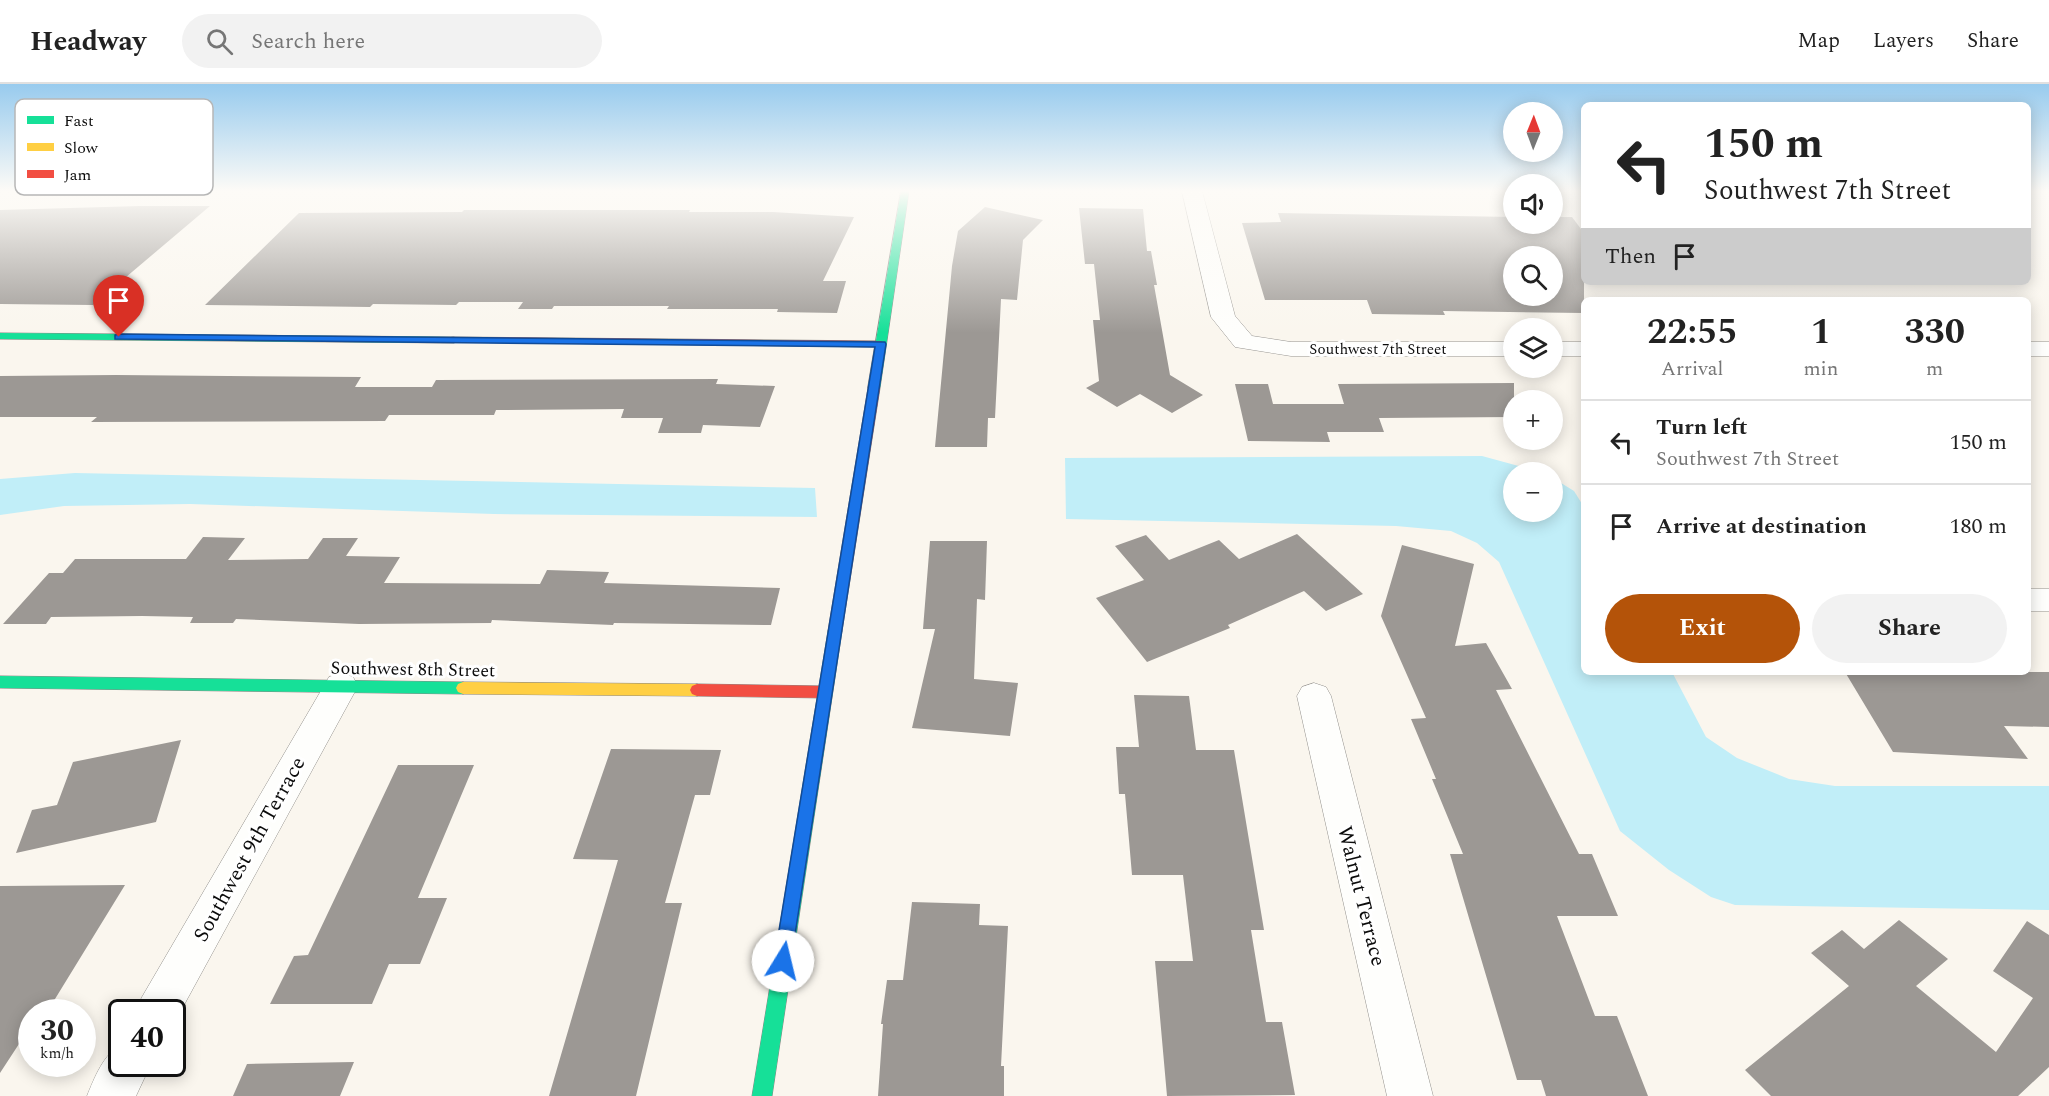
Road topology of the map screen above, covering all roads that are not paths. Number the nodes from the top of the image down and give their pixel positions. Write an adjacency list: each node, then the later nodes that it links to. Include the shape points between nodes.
1 (898, 238): 4 (street)
2 (1204, 238): 5 (street, Southwest 7th Street, via 1223,317 1244,342 1291,349)
3 (0, 336): 4 (street)
4 (881, 344): 14 (street)
5 (1503, 349)
6 (1563, 349): 7 (street)
7 (1581, 349)
8 (2031, 349): 9 (street)
9 (2049, 349)
10 (2031, 600): 11 (street)
11 (2049, 600)
12 (0, 682): 13 (street, Southwest 8th Street)
13 (341, 686): 14 (street, Southwest 8th Street); 16 (street, Southwest 9th Terrace)
14 (825, 692): 19 (street)
15 (1314, 696): 20 (street, Walnut Terrace)
16 (164, 999)
17 (122, 1077): 18 (street)
18 (111, 1096)
19 (762, 1096)
20 (1410, 1096)

